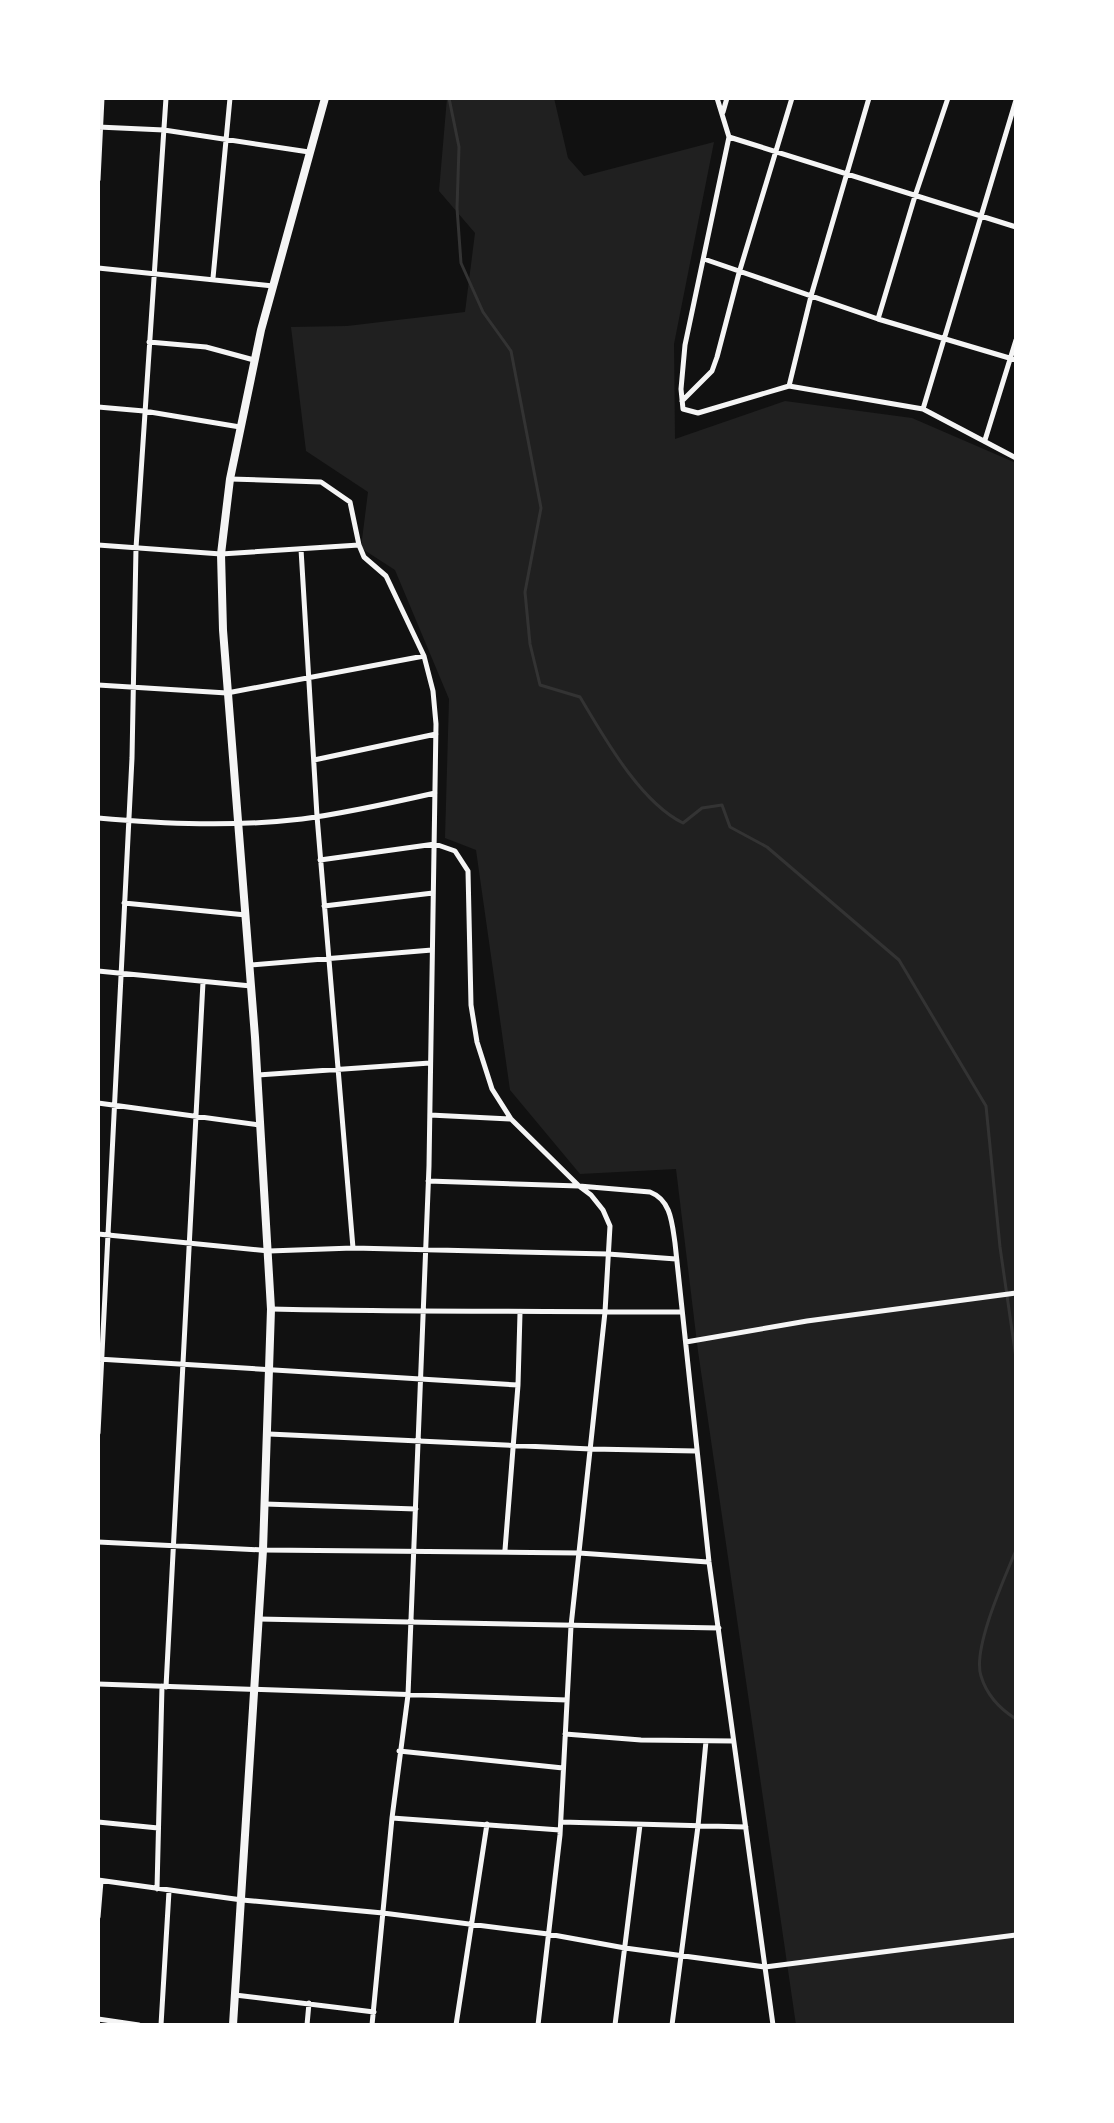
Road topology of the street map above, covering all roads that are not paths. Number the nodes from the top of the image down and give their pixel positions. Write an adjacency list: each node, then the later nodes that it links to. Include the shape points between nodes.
1 (102, 98): 12 (street)
2 (166, 98): 13 (street)
3 (230, 98): 15 (street)
4 (325, 98): 17 (main road)
5 (717, 98): 11 (street)
6 (727, 98): 11 (street)
7 (792, 98): 16 (street)
8 (869, 98): 18 (street)
9 (948, 98): 20 (street)
10 (1016, 100): 21 (street)
11 (722, 115): 14 (street)
12 (99, 128): 13 (street); 19 (street)
13 (164, 130): 15 (street); 25 (street)
14 (729, 137): 16 (street); 23 (street)
15 (226, 139): 17 (street); 27 (street)
16 (775, 151): 18 (street); 26 (street)
17 (309, 152): 28 (main road)
18 (846, 174): 20 (street); 29 (street)
19 (98, 180)
20 (915, 196): 21 (street); 30 (street)
21 (980, 216): 22 (street); 31 (street)
22 (1016, 227)
23 (704, 259): 26 (street); 37 (street, via 685,345)
24 (98, 268): 25 (street)
25 (155, 273): 27 (street); 33 (street)
26 (739, 273): 29 (street); 37 (street, via 712,371)
27 (213, 278): 28 (street)
28 (273, 286): 35 (main road)
29 (811, 296): 30 (street); 36 (street)
30 (878, 319): 31 (street)
31 (946, 339): 34 (street); 39 (street)
32 (1016, 340): 34 (street)
33 (149, 342): 35 (street, via 206,347); 40 (street)
34 (1013, 359): 42 (street)
35 (255, 360): 41 (main road)
36 (789, 386): 37 (street, via 698,413 683,409); 39 (street)
37 (681, 401)
38 (98, 407): 40 (street)
39 (923, 409): 42 (street)
40 (144, 411): 41 (street); 47 (street)
41 (241, 427): 44 (main road)
42 (985, 440): 43 (street)
43 (1016, 458)
44 (230, 479): 46 (street, via 321,482 350,502); 49 (main road)
45 (98, 545): 47 (street)
46 (359, 545): 48 (street); 50 (street, via 364,557 386,576)
47 (136, 548): 49 (street); 53 (street)
48 (301, 549): 49 (street); 51 (street)
49 (221, 554): 54 (main road)
50 (424, 656): 51 (street); 55 (street)
51 (309, 679): 54 (street); 56 (street)
52 (98, 685): 53 (street)
53 (135, 688): 54 (street); 60 (street)
54 (227, 693): 61 (main road)
55 (436, 734): 56 (street); 57 (street)
56 (314, 760): 58 (street)
57 (435, 793): 58 (street); 62 (street)
58 (317, 816): 61 (street); 63 (street)
59 (98, 818): 60 (street)
60 (127, 821): 61 (street); 65 (street)
61 (237, 824): 67 (main road)
62 (435, 844): 63 (street); 64 (street); 82 (street, via 455,851 468,871 471,1005 477,1042 492,1089)
63 (320, 860): 66 (street)
64 (433, 893): 66 (street); 68 (street)
65 (124, 903): 67 (street); 72 (street)
66 (324, 906): 69 (street)
67 (246, 915): 70 (main road)
68 (432, 950): 69 (street); 75 (street)
69 (328, 959): 70 (street); 76 (street)
70 (249, 966): 74 (main road)
71 (98, 971): 72 (street)
72 (121, 973): 73 (street); 79 (street)
73 (203, 982): 74 (street); 80 (street)
74 (251, 986): 77 (main road)
75 (430, 1063): 76 (street); 81 (street)
76 (339, 1068): 77 (street); 89 (street)
77 (257, 1075): 83 (main road)
78 (98, 1103): 79 (street)
79 (115, 1105): 80 (street); 87 (street)
80 (196, 1115): 83 (street); 88 (street)
81 (430, 1115): 82 (street); 84 (street)
82 (510, 1119): 85 (street)
83 (260, 1125): 90 (main road)
84 (428, 1181): 85 (street); 91 (street)
85 (579, 1186): 92 (street, via 603,1210 610,1226); 93 (street, via 660,1196 671,1219)
86 (98, 1234): 87 (street)
87 (110, 1235): 88 (street); 101 (street)
88 (190, 1243): 90 (street); 102 (street)
89 (353, 1248): 90 (street); 91 (street)
90 (269, 1251): 95 (main road)
91 (426, 1251): 92 (street); 96 (street)
92 (608, 1254): 93 (street); 97 (street)
93 (676, 1259): 98 (street)
94 (1016, 1293): 100 (street)
95 (271, 1309): 96 (street); 103 (main road)
96 (423, 1309): 99 (street); 104 (street)
97 (605, 1312): 98 (street); 99 (street); 110 (street)
98 (682, 1312): 100 (street)
99 (520, 1313): 105 (street)
100 (686, 1342): 111 (street)
101 (100, 1359): 102 (street); 106 (street)
102 (183, 1363): 103 (street); 115 (street)
103 (270, 1369): 104 (street); 107 (main road)
104 (421, 1378): 105 (street); 108 (street)
105 (518, 1385): 109 (street)
106 (98, 1433)
107 (269, 1434): 108 (street); 112 (main road)
108 (418, 1441): 109 (street); 113 (street)
109 (513, 1446): 110 (street); 117 (street)
110 (591, 1449): 111 (street); 119 (street)
111 (696, 1451): 120 (street)
112 (265, 1504): 113 (street); 116 (main road)
113 (416, 1509): 118 (street)
114 (98, 1542): 115 (street)
115 (174, 1546): 116 (street); 126 (street)
116 (263, 1550): 118 (street); 121 (main road)
117 (505, 1550): 118 (street); 119 (street)
118 (414, 1551): 122 (street)
119 (579, 1553): 120 (street); 123 (street)
120 (709, 1562): 124 (street)
121 (257, 1619): 122 (street); 127 (main road)
122 (411, 1621): 123 (street); 128 (street)
123 (571, 1626): 124 (street); 129 (street)
124 (719, 1628): 132 (street)
125 (98, 1684): 126 (street)
126 (164, 1686): 127 (street); 142 (street)
127 (253, 1691): 128 (street); 147 (main road)
128 (408, 1695): 129 (street); 133 (street)
129 (567, 1700): 130 (street)
130 (565, 1734): 131 (street); 134 (street)
131 (706, 1741): 132 (street); 140 (street)
132 (733, 1741): 141 (street)
133 (399, 1751): 134 (street); 135 (street)
134 (563, 1768): 137 (street)
135 (392, 1818): 138 (street); 148 (street)
136 (98, 1822): 142 (street)
137 (561, 1822): 139 (street); 143 (street)
138 (487, 1824): 143 (street); 150 (street)
139 (640, 1825): 140 (street); 153 (street)
140 (698, 1826): 141 (street); 154 (street)
141 (746, 1827): 155 (street)
142 (158, 1828): 145 (street)
143 (560, 1830): 151 (street)
144 (99, 1881): 145 (street); 149 (street)
145 (157, 1890): 146 (street)
146 (169, 1891): 147 (street); 161 (street)
147 (242, 1900): 148 (street); 156 (main road)
148 (383, 1913): 150 (street); 158 (street)
149 (98, 1917)
150 (473, 1925): 151 (street); 165 (street)
151 (548, 1934): 153 (street); 166 (street)
152 (1016, 1935): 155 (street)
153 (625, 1948): 154 (street); 167 (street)
154 (680, 1955): 155 (street); 168 (street)
155 (765, 1967): 169 (street)
156 (235, 1995): 157 (street); 162 (main road)
157 (309, 2003): 158 (street); 163 (street)
158 (374, 2012): 164 (street)
159 (98, 2019): 160 (street)
160 (139, 2025)
161 (161, 2025)
162 (233, 2025)
163 (307, 2025)
164 (372, 2025)
165 (456, 2025)
166 (538, 2025)
167 (615, 2025)
168 (672, 2025)
169 (773, 2025)

